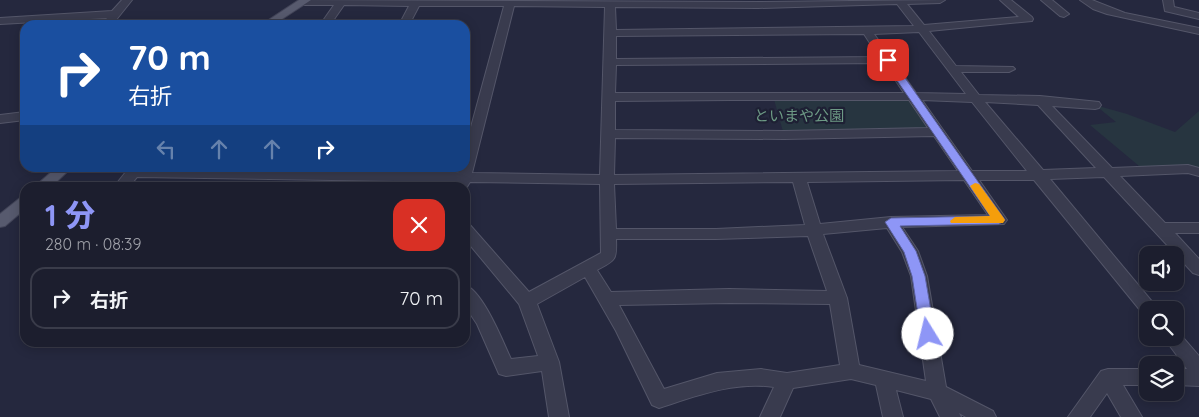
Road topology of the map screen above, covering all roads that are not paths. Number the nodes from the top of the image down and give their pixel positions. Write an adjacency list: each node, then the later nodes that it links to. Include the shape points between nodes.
1 (127, 0): 14 (street)
2 (940, 0): 9 (street)
3 (1006, 0): 22 (street, via 1028,19)
4 (1046, 0): 15 (street)
5 (1085, 0): 24 (street, via 1114,13)
6 (1168, 0): 16 (street, via 1169,9)
7 (305, 1): 10 (street); 18 (main road)
8 (416, 1): 10 (street); 11 (street); 20 (street)
9 (900, 1): 13 (street); 22 (street)
10 (341, 2): 19 (street)
11 (510, 2): 12 (street); 39 (street)
12 (610, 2): 13 (street); 25 (street)
13 (745, 2)
14 (115, 14): 17 (street); 21 (street)
15 (1064, 14)
16 (1199, 16)
17 (110, 20)
18 (274, 20)
19 (328, 20)
20 (406, 20)
21 (0, 21)
22 (920, 29): 23 (street); 28 (street)
23 (867, 31): 25 (street); 26 (street)
24 (1199, 31)
25 (611, 33): 27 (street)
26 (888, 60): 27 (street); 30 (street)
27 (610, 62): 31 (street)
28 (952, 69): 29 (street); 32 (street)
29 (1009, 69)
30 (912, 95): 31 (street); 32 (street); 37 (street)
31 (609, 97): 38 (street)
32 (975, 98): 33 (street); 45 (street)
33 (1040, 100): 34 (street); 44 (street)
34 (1095, 105)
35 (20, 117): 36 (street)
36 (0, 119)
37 (937, 132): 38 (street); 46 (street)
38 (608, 134): 48 (street)
39 (470, 153)
40 (59, 172): 49 (main road)
41 (132, 172): 50 (street)
42 (331, 172): 51 (street)
43 (1199, 172): 44 (street, via 1188,169)
44 (1108, 173): 45 (street); 56 (street)
45 (1038, 175): 46 (street); 66 (street)
46 (968, 176): 47 (street); 55 (street, via 999,220)
47 (799, 178): 48 (street); 58 (street)
48 (607, 180): 52 (street); 59 (street)
49 (47, 182)
50 (125, 182)
51 (450, 182)
52 (470, 183)
53 (20, 205): 54 (main road)
54 (0, 222)
55 (891, 222): 58 (street); 78 (street, via 910,251 918,276)
56 (1160, 228): 57 (street); 62 (street)
57 (1199, 228)
58 (814, 230): 59 (street); 63 (street)
59 (609, 234): 61 (street, via 608,256)
60 (470, 235): 65 (street)
61 (588, 268): 64 (street); 65 (street)
62 (1199, 269)
63 (838, 298): 64 (street, via 729,296); 71 (street)
64 (605, 300): 77 (street, via 659,399 717,381 761,377)
65 (528, 301): 69 (street)
66 (1143, 301)
67 (470, 302): 69 (street, via 485,321 506,368)
68 (1179, 346): 70 (street)
69 (550, 362): 79 (street)
70 (1199, 370)
71 (851, 371): 76 (street); 77 (street)
72 (1108, 377): 73 (street); 84 (street); 85 (street)
73 (1139, 377)
74 (1184, 378): 75 (street)
75 (1199, 378)
76 (884, 379): 78 (street); 81 (street)
77 (787, 381): 80 (street)
78 (937, 392): 82 (street); 83 (street)
79 (559, 417)
80 (770, 417)
81 (893, 417)
82 (951, 417)
83 (986, 417)
84 (1078, 417)
85 (1132, 417)

